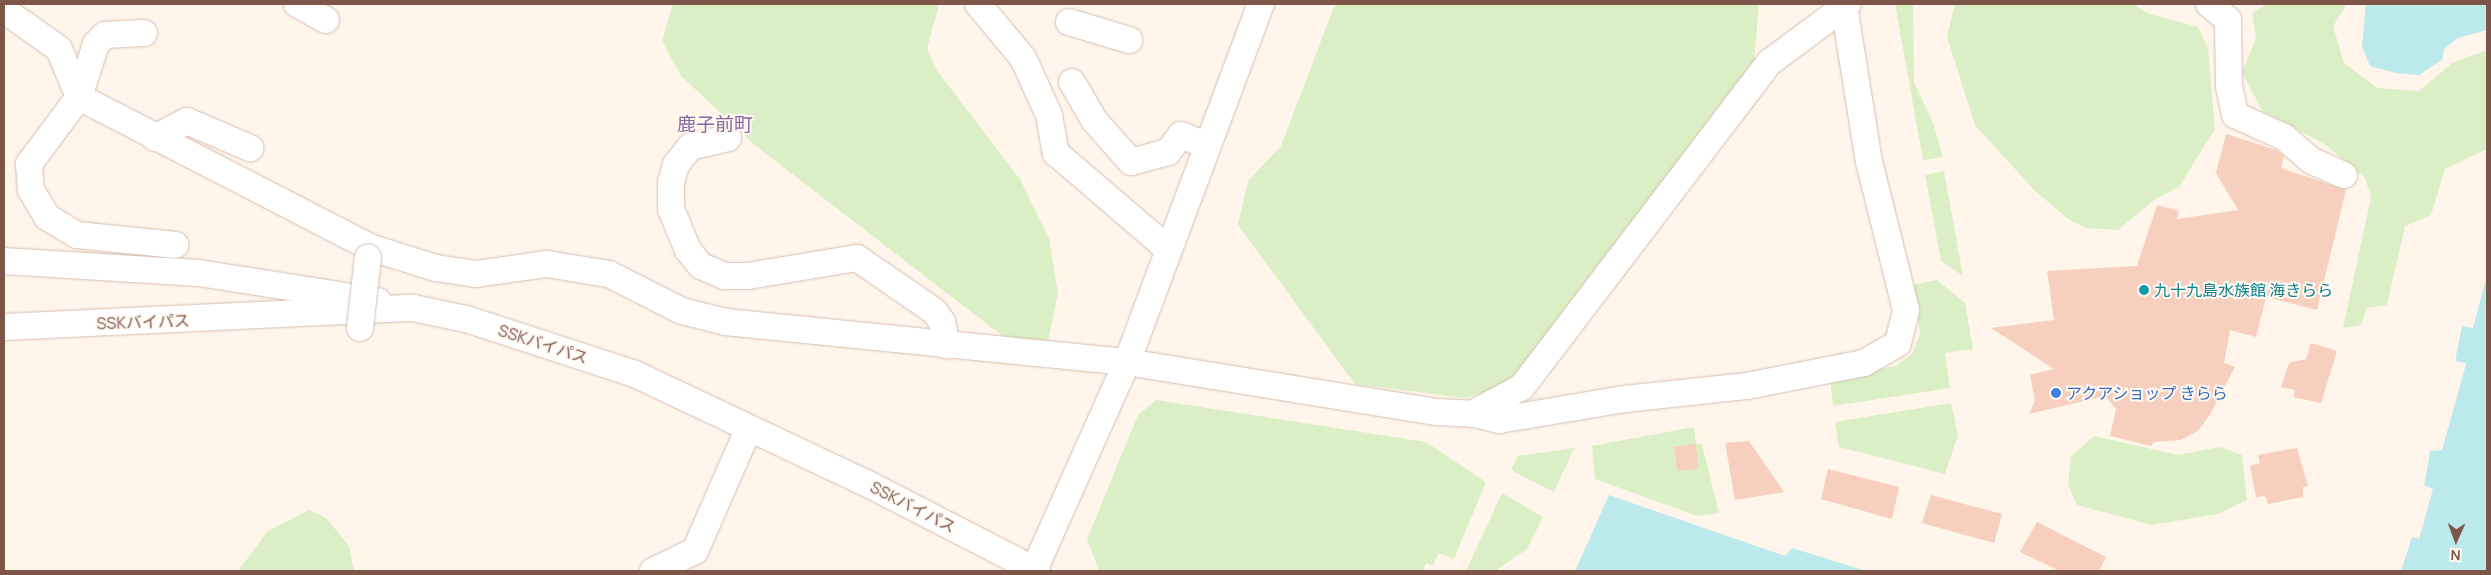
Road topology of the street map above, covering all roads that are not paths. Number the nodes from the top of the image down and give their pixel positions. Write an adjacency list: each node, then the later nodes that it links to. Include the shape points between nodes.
1 (297, 4): 7 (street)
2 (978, 4): 19 (street, via 1023,58 1049,115 1056,153)
3 (1261, 4): 15 (street)
4 (2209, 4): 17 (street, via 2228,20 2229,86 2236,115 2284,137 2312,161)
5 (1846, 5): 27 (street, via 1770,62); 28 (street, via 1868,162 1906,310 1898,343 1864,363 1757,384)
6 (4, 10): 12 (street, via 59,49)
7 (326, 20)
8 (1069, 22): 10 (street)
9 (144, 33): 12 (street, via 105,35 96,44)
10 (1129, 40)
11 (1072, 82): 15 (street, via 1094,120 1131,162 1168,152 1181,135)
12 (79, 97): 13 (street); 18 (street, via 29,164 31,190 48,217 77,235)
13 (155, 138): 16 (street, via 187,121); 20 (street)
14 (728, 138): 25 (street, via 690,147 676,165 671,182 671,209 688,250 702,266 724,276 748,276 857,258 934,311 942,322)
15 (1206, 145): 19 (street)
16 (250, 148)
17 (2344, 175)
18 (175, 245)
19 (1168, 249): 26 (street)
20 (370, 253): 24 (street, bridge); 25 (street, via 476,274 547,264 609,274 682,311 726,322)
21 (4, 261): 22 (street, via 199,273 311,287)
22 (413, 308): 23 (street, SSKバイパス); 30 (street, SSKバイパス, via 466,319 635,374)
23 (4, 327)
24 (360, 328)
25 (947, 345): 26 (street)
26 (1128, 362): 29 (street, via 1437,412); 31 (street)
27 (1522, 387): 28 (street); 29 (street)
28 (1567, 408): 29 (street, via 1499,420)
29 (1472, 414)
30 (749, 428): 31 (street, SSKバイパス); 32 (street, via 695,550)
31 (1036, 570)
32 (653, 571)

